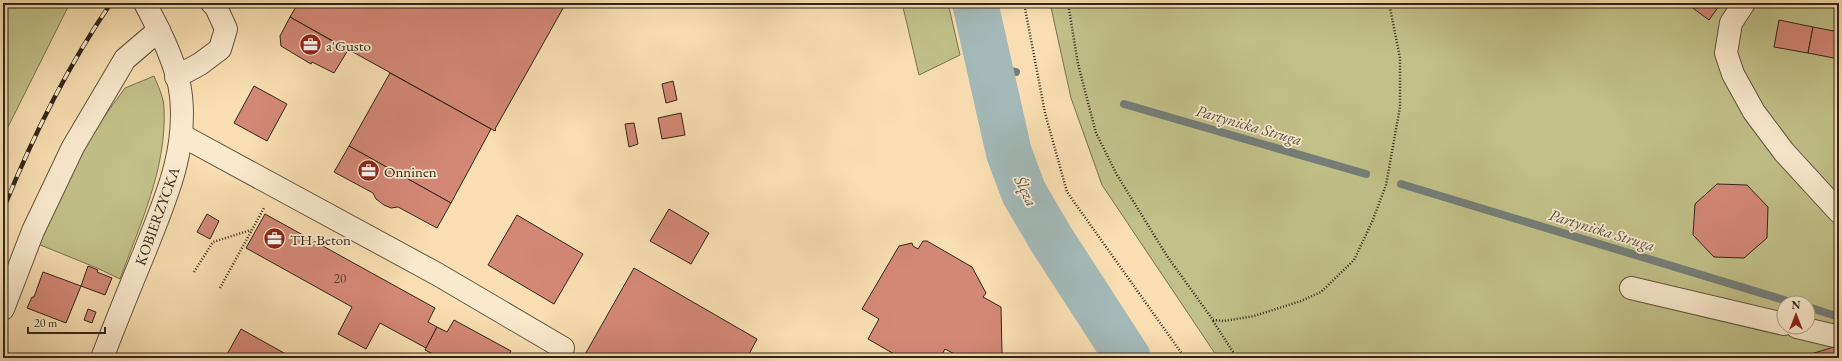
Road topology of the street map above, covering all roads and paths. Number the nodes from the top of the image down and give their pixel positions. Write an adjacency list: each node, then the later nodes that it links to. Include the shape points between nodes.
1 (145, 3): 7 (street, KOBIERZYCKA)
2 (212, 3): 8 (street, via 226,29 220,49)
3 (1024, 3): 23 (path, via 1045,113 1067,192)
4 (1068, 3): 17 (path, via 1078,64 1096,133 1117,175 1163,249)
5 (1389, 3): 17 (path, via 1400,58 1400,107 1386,184 1354,260 1321,292 1300,301 1254,316 1224,321)
6 (1744, 3): 11 (street, via 1731,23 1726,53 1733,74 1754,112 1784,152)
7 (159, 30): 8 (street, KOBIERZYCKA); 16 (street, via 125,59 73,147 33,231)
8 (176, 77): 9 (street, KOBIERZYCKA, via 181,95)
9 (181, 135): 10 (street); 22 (street, KOBIERZYCKA, via 175,173)
10 (276, 186): 12 (path); 21 (street, via 437,274)
11 (1839, 212)
12 (252, 230): 13 (path, via 213,242); 14 (path)
13 (194, 272)
14 (220, 288)
15 (1631, 288): 18 (street)
16 (3, 309)
17 (1213, 320): 24 (path)
18 (1776, 322)
19 (1816, 332): 20 (street)
20 (1839, 337)
21 (563, 348)
22 (102, 358)
23 (1185, 358)
24 (1238, 358)

